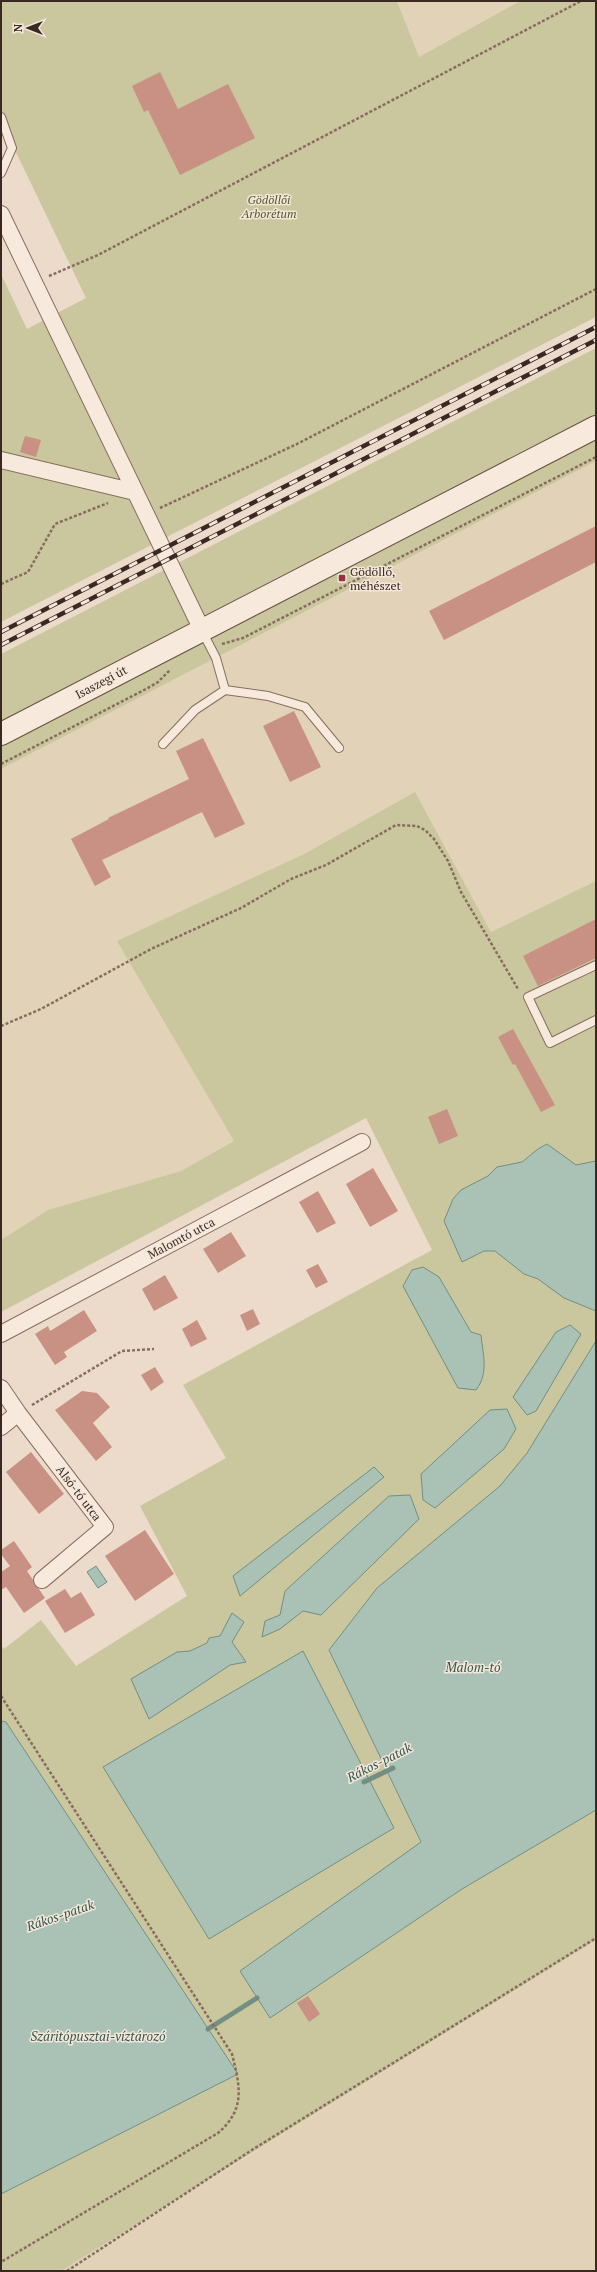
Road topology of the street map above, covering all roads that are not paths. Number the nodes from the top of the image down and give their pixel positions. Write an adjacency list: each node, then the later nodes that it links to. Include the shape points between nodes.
1 (1, 117): 2 (lane, via 12,148)
2 (1, 173)
3 (1, 214): 6 (street)
4 (596, 427): 7 (main road, Isaszegi út)
5 (1, 460): 6 (street)
6 (135, 492): 7 (street)
7 (207, 639): 8 (lane); 9 (main road, Isaszegi út)
8 (226, 690): 10 (lane, via 195,710); 11 (lane, via 268,696 305,707)
9 (1, 734)
10 (163, 744)
11 (339, 748)
12 (596, 965): 13 (lane, via 528,997 550,1043)
13 (596, 1020)
14 (362, 1142): 15 (street, Malomtó utca)
15 (1, 1334)
16 (1, 1388): 17 (street)
17 (18, 1413): 18 (street); 19 (street, Alsó-tó utca, via 105,1527)
18 (1, 1427)
19 (42, 1580)

